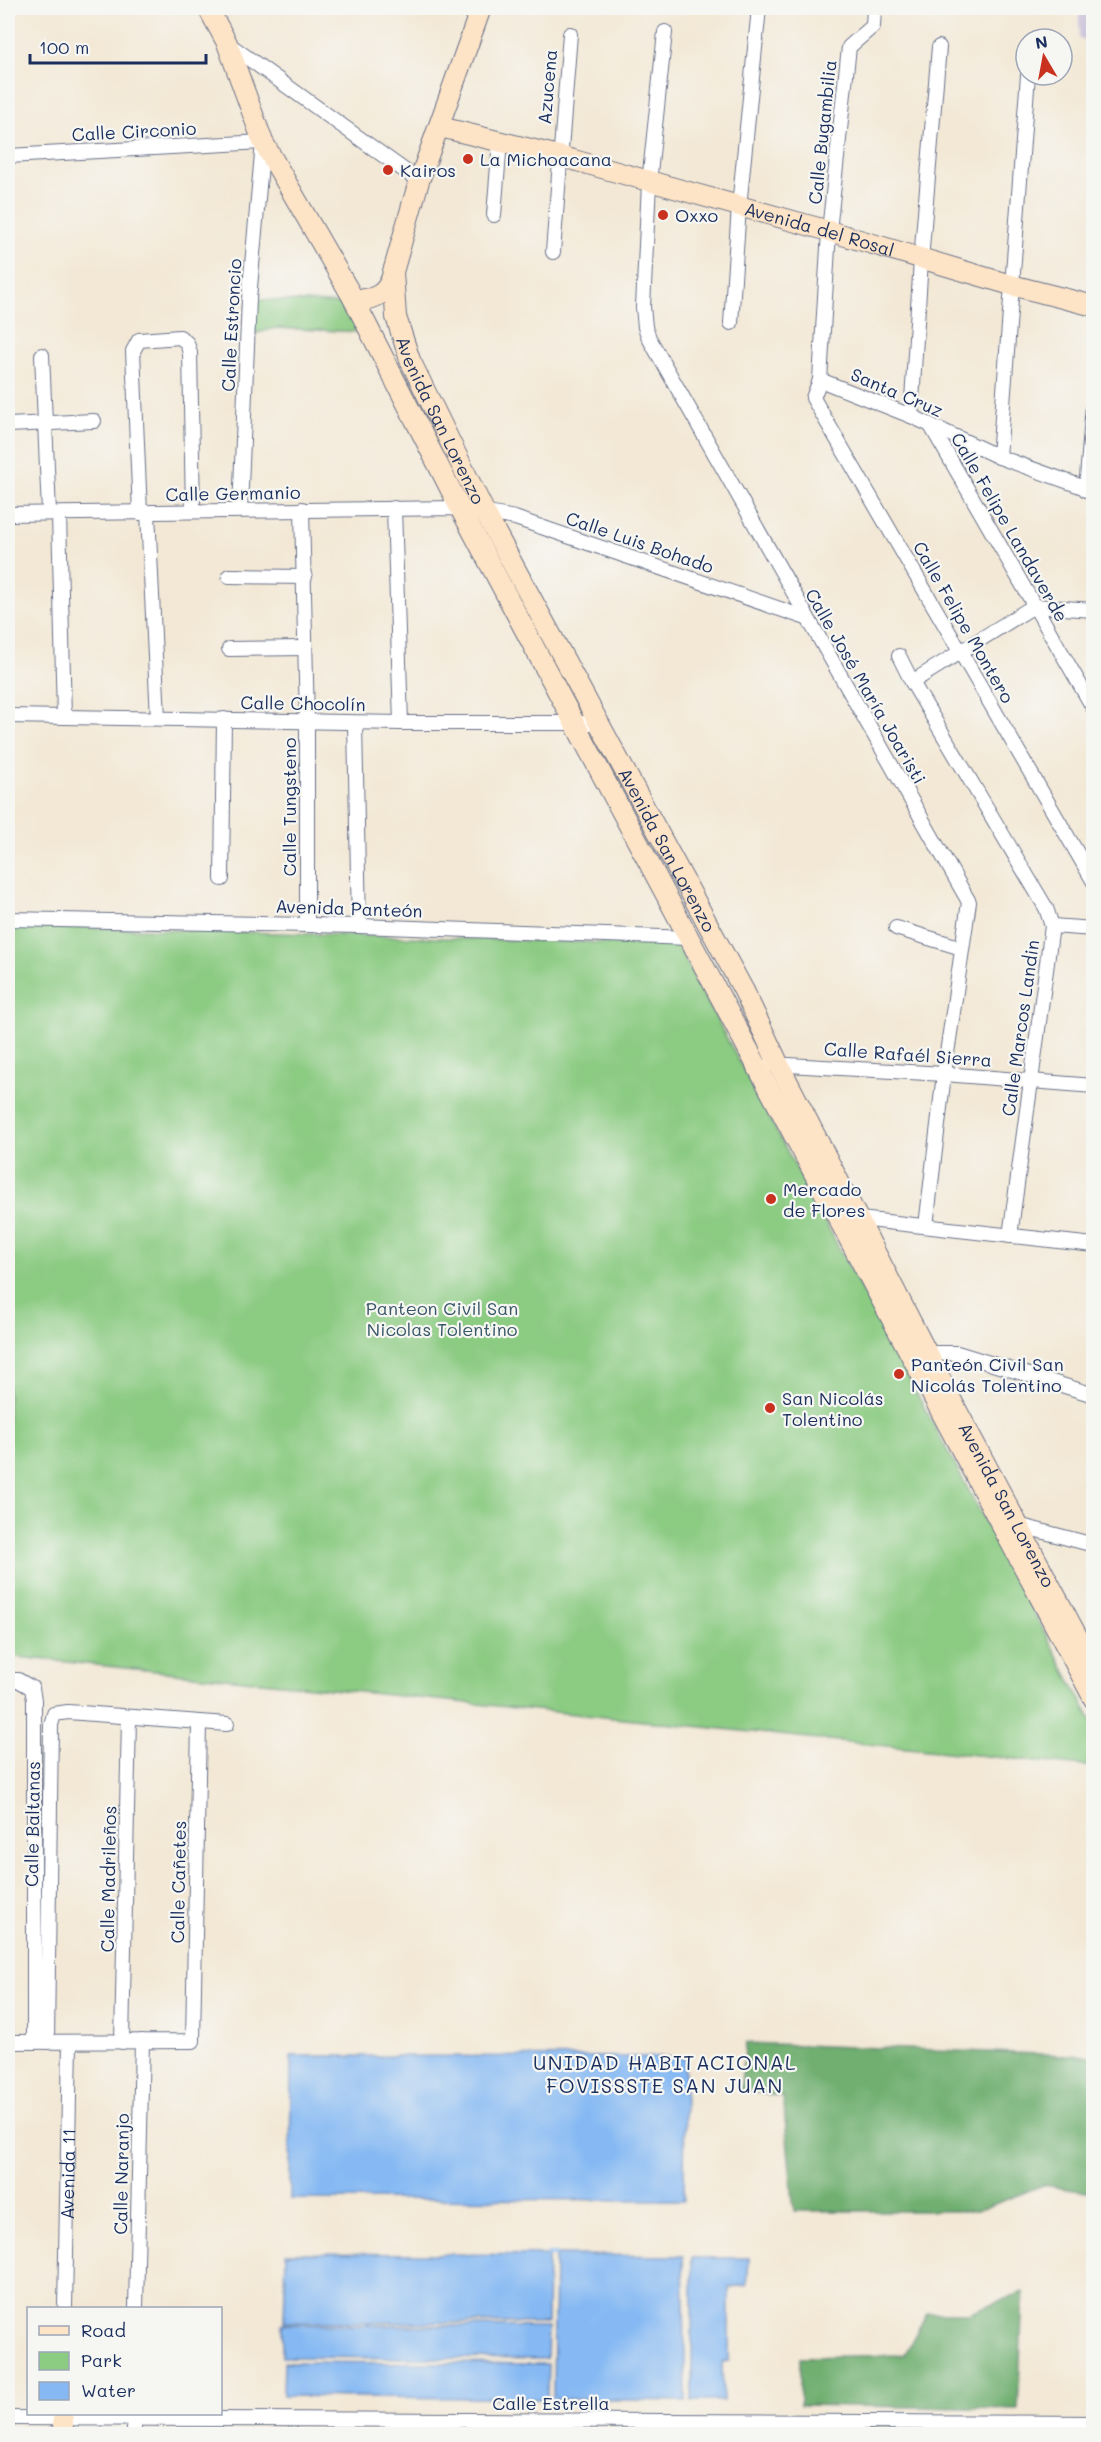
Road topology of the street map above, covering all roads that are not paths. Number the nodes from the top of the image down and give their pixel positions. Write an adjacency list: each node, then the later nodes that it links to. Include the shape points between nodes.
1 (208, 8): 7 (main road, Avenida San Lorenzo)
2 (481, 8): 10 (main road, Avenida San Lorenzo)
3 (759, 8): 17 (street)
4 (874, 8): 19 (street, Calle Bugambilia, via 873,26 849,47)
5 (665, 32): 16 (street, Calle José María Joaristi)
6 (570, 34): 14 (street, Azucena)
7 (227, 43): 12 (main road, Avenida San Lorenzo); 15 (street)
8 (939, 47): 21 (street)
9 (1027, 87): 23 (street)
10 (440, 127): 11 (main road, Avenida del Rosal); 15 (main road, Avenida San Lorenzo)
11 (500, 141): 14 (main road, Avenida del Rosal); 18 (street)
12 (263, 142): 13 (street, Calle Circonio); 24 (main road, Avenida San Lorenzo); 41 (street, Calle Estroncio, via 249,299)
13 (8, 156)
14 (560, 156): 16 (main road, Avenida del Rosal); 20 (street, Azucena)
15 (419, 181): 22 (main road, Avenida San Lorenzo)
16 (649, 183): 17 (main road, Avenida del Rosal); 50 (street, Calle José María Joaristi, via 643,307 647,333)
17 (739, 207): 19 (main road, Avenida del Rosal); 26 (street)
18 (494, 214)
19 (829, 231): 21 (main road, Avenida del Rosal); 28 (street, Calle Bugambilia)
20 (553, 252)
21 (921, 260): 23 (main road, Avenida del Rosal); 30 (street)
22 (393, 272): 24 (main road, via 390,283 378,296 366,300); 42 (main road, Avenida San Lorenzo, via 396,317 410,360)
23 (1011, 285): 25 (main road, Avenida del Rosal); 35 (street)
24 (353, 298): 38 (main road, Avenida San Lorenzo)
25 (1094, 306)
26 (732, 323)
27 (42, 355): 32 (street)
28 (820, 380): 30 (street, Santa Cruz); 53 (street, Calle Felipe Montero, via 813,398)
29 (1094, 393): 36 (street)
30 (911, 416): 34 (street, Santa Cruz)
31 (94, 421): 32 (street)
32 (45, 423): 33 (street); 43 (street)
33 (8, 425)
34 (931, 426): 35 (street, Santa Cruz); 48 (street, Calle Felipe Landaverde)
35 (999, 457): 36 (street, Santa Cruz)
36 (1090, 491)
37 (394, 508): 38 (street, Calle Germanio); 39 (street, Calle Germanio); 66 (street)
38 (460, 508): 42 (street, Calle Luis Bohado); 56 (main road, Avenida San Lorenzo)
39 (302, 509): 41 (street, Calle Germanio); 47 (street, Calle Tungsteno)
40 (193, 510): 41 (street, Calle Germanio); 44 (street, Calle Germanio); 44 (street, via 190,353 188,343 180,337 139,340 133,351)
41 (240, 510)
42 (484, 511): 50 (street, Calle Luis Bohado, via 515,518); 55 (main road, Avenida San Lorenzo)
43 (54, 513): 44 (street, Calle Germanio); 45 (street, Calle Germanio); 61 (street)
44 (144, 513): 62 (street)
45 (8, 514)
46 (229, 576): 47 (street)
47 (305, 577): 51 (street, Calle Tungsteno)
48 (1034, 606): 49 (street); 53 (street); 58 (street, Calle Felipe Landaverde)
49 (1094, 610)
50 (806, 618): 78 (street, Calle José María Joaristi, via 969,902)
51 (305, 648): 52 (street); 64 (street, Calle Tungsteno)
52 (229, 649)
53 (960, 652): 57 (street); 70 (street, Calle Felipe Montero)
54 (899, 656): 57 (street, Calle Marcos Landin)
55 (565, 661): 56 (main road); 68 (main road, Avenida San Lorenzo)
56 (546, 670): 67 (main road, Avenida San Lorenzo)
57 (912, 682): 74 (street, Calle Marcos Landin, via 1046,908)
58 (1089, 694): 59 (street, Calle Felipe Landaverde)
59 (1094, 709)
60 (8, 717): 61 (street, Calle Chocolín)
61 (64, 717): 62 (street, Calle Chocolín)
62 (158, 718): 63 (street, Calle Chocolín)
63 (224, 719): 64 (street, Calle Chocolín); 69 (street)
64 (307, 722): 65 (street, Calle Chocolín); 72 (street, Calle Tungsteno)
65 (354, 723): 66 (street, Calle Chocolín); 73 (street)
66 (401, 723): 67 (street, Calle Chocolín)
67 (575, 723): 68 (street, Calle Chocolín); 77 (main road, Avenida San Lorenzo)
68 (598, 723): 79 (main road, Avenida San Lorenzo, via 744,991)
69 (222, 879)
70 (1094, 882)
71 (8, 919): 72 (street, Avenida Panteón)
72 (307, 925): 73 (street, Avenida Panteón)
73 (359, 926): 77 (street, Avenida Panteón)
74 (1052, 926): 76 (street); 82 (street, Calle Marcos Landin)
75 (896, 928): 78 (street)
76 (1094, 929)
77 (689, 938): 80 (main road, Avenida San Lorenzo)
78 (962, 948): 81 (street, Calle José María Joaristi)
79 (778, 1063): 80 (street, Calle Rafaél Sierra); 81 (street, Calle Rafaél Sierra); 84 (main road, Avenida San Lorenzo)
80 (757, 1066): 84 (main road, Avenida San Lorenzo)
81 (944, 1074): 82 (street, Calle Rafaél Sierra); 85 (street, Calle José María Joaristi)
82 (1031, 1082): 83 (street, Calle Rafaél Sierra); 86 (street, Calle Marcos Landin)
83 (1094, 1086)
84 (851, 1224): 85 (street); 88 (main road, Avenida San Lorenzo); 90 (main road, Avenida San Lorenzo)
85 (926, 1227): 86 (street)
86 (1010, 1236): 87 (street)
87 (1094, 1245)
88 (928, 1353): 89 (street, via 957,1353); 90 (main road, Avenida San Lorenzo)
89 (1094, 1395)
90 (1011, 1529): 91 (street); 92 (main road, Avenida San Lorenzo); 94 (main road, Avenida San Lorenzo)
91 (1094, 1545)
92 (1094, 1668)
93 (8, 1680): 100 (street, via 18,1680 32,1688 34,1700)
94 (1094, 1699)
95 (129, 1718): 96 (street); 100 (street, Calle Baltanas, via 68,1712 54,1714 51,1725); 102 (street, Calle Madrileños)
96 (199, 1723): 97 (street); 98 (street, Calle Cañetes, via 193,2041)
97 (227, 1724)
98 (142, 2041): 102 (street); 104 (street, Calle Naranjo)
99 (8, 2042): 100 (street)
100 (41, 2042): 101 (street)
101 (70, 2042): 102 (street); 103 (street, Avenida 11)
102 (122, 2042)
103 (65, 2307)
104 (136, 2307)
105 (134, 2416): 107 (street, Calle Estrella); 110 (street, Calle Estrella); 115 (street)
106 (8, 2418): 110 (street, Calle Estrella)
107 (204, 2419): 108 (street, Calle Estrella); 116 (street)
108 (273, 2420): 109 (street, Calle Estrella); 117 (street)
109 (344, 2420): 112 (street, Calle Estrella); 118 (street)
110 (63, 2422)
111 (1094, 2424): 114 (street, Calle Estrella)
112 (414, 2427): 113 (street, Calle Estrella)
113 (648, 2428): 114 (street, Calle Estrella)
114 (931, 2429)
115 (134, 2434)
116 (203, 2434)
117 (273, 2434)
118 (344, 2434)

